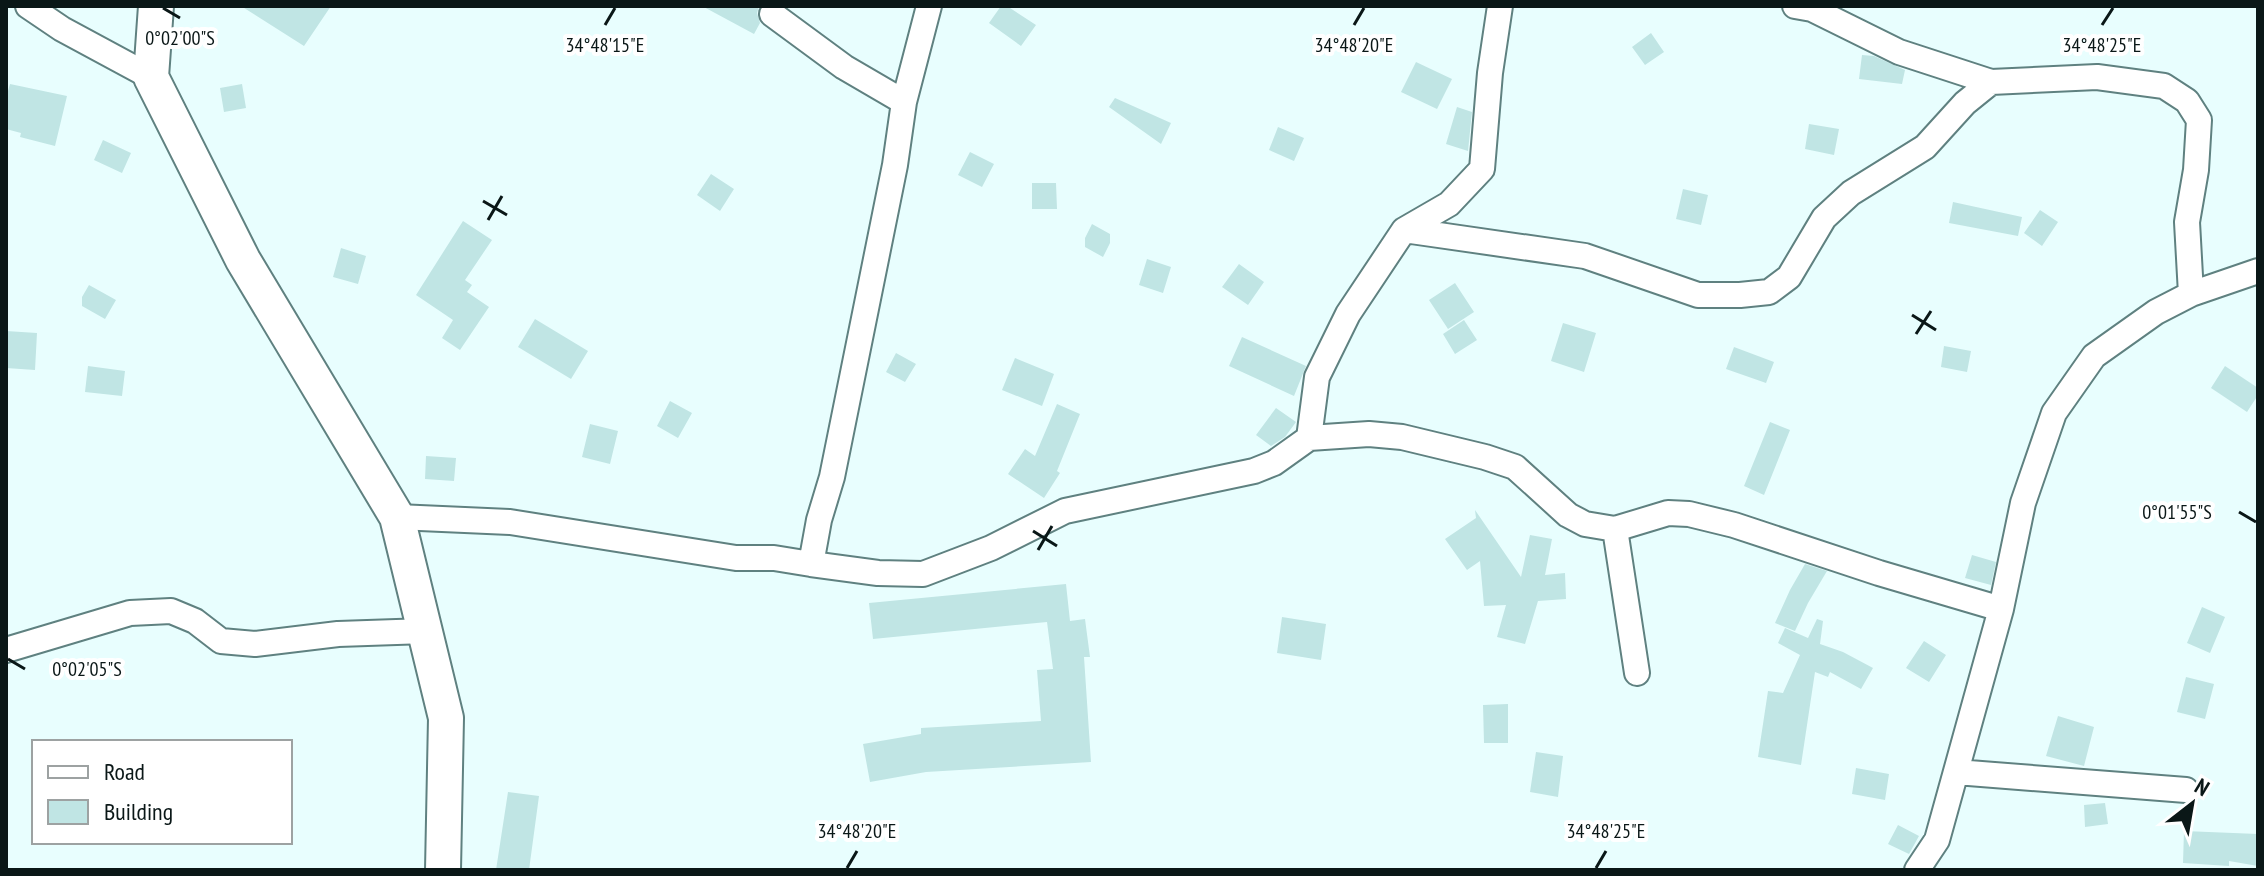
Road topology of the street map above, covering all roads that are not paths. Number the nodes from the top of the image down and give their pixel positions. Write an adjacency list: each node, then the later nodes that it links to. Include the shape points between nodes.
1 (28, 6): 7 (street)
2 (156, 6): 7 (street)
3 (929, 6): 9 (street)
4 (1500, 6): 10 (street, via 1482,169 1449,204)
5 (1795, 6): 8 (street, via 1812,9 1899,52)
6 (772, 14): 9 (street, via 844,67)
7 (151, 77): 14 (street, via 243,260)
8 (1991, 82): 10 (street, via 1925,147 1851,193 1824,218 1789,277 1769,292 1698,295 1585,256); 12 (street, via 2097,77 2164,86 2187,101 2199,120 2187,222)
9 (904, 102): 16 (street)
10 (1404, 230): 13 (street, via 1348,314 1317,377)
11 (2258, 271): 12 (street)
12 (2191, 294): 17 (street, via 2094,356 2054,413 2023,503)
13 (1309, 438): 15 (street, via 1391,436 1485,457 1515,467 1568,515); 16 (street, via 1254,471 1065,511 923,574)
14 (397, 517): 16 (street, via 510,522 736,558); 18 (street)
15 (1615, 529): 17 (street, via 1668,513 1689,514); 20 (street)
16 (811, 564)
17 (2001, 609): 21 (street)
18 (426, 631): 19 (street, via 255,644 221,641 171,611 130,613); 23 (street, via 446,718)
19 (6, 650)
20 (1637, 673)
21 (1956, 772): 22 (street); 24 (street, via 1937,840)
22 (2186, 790)
23 (443, 870)
24 (1917, 870)

